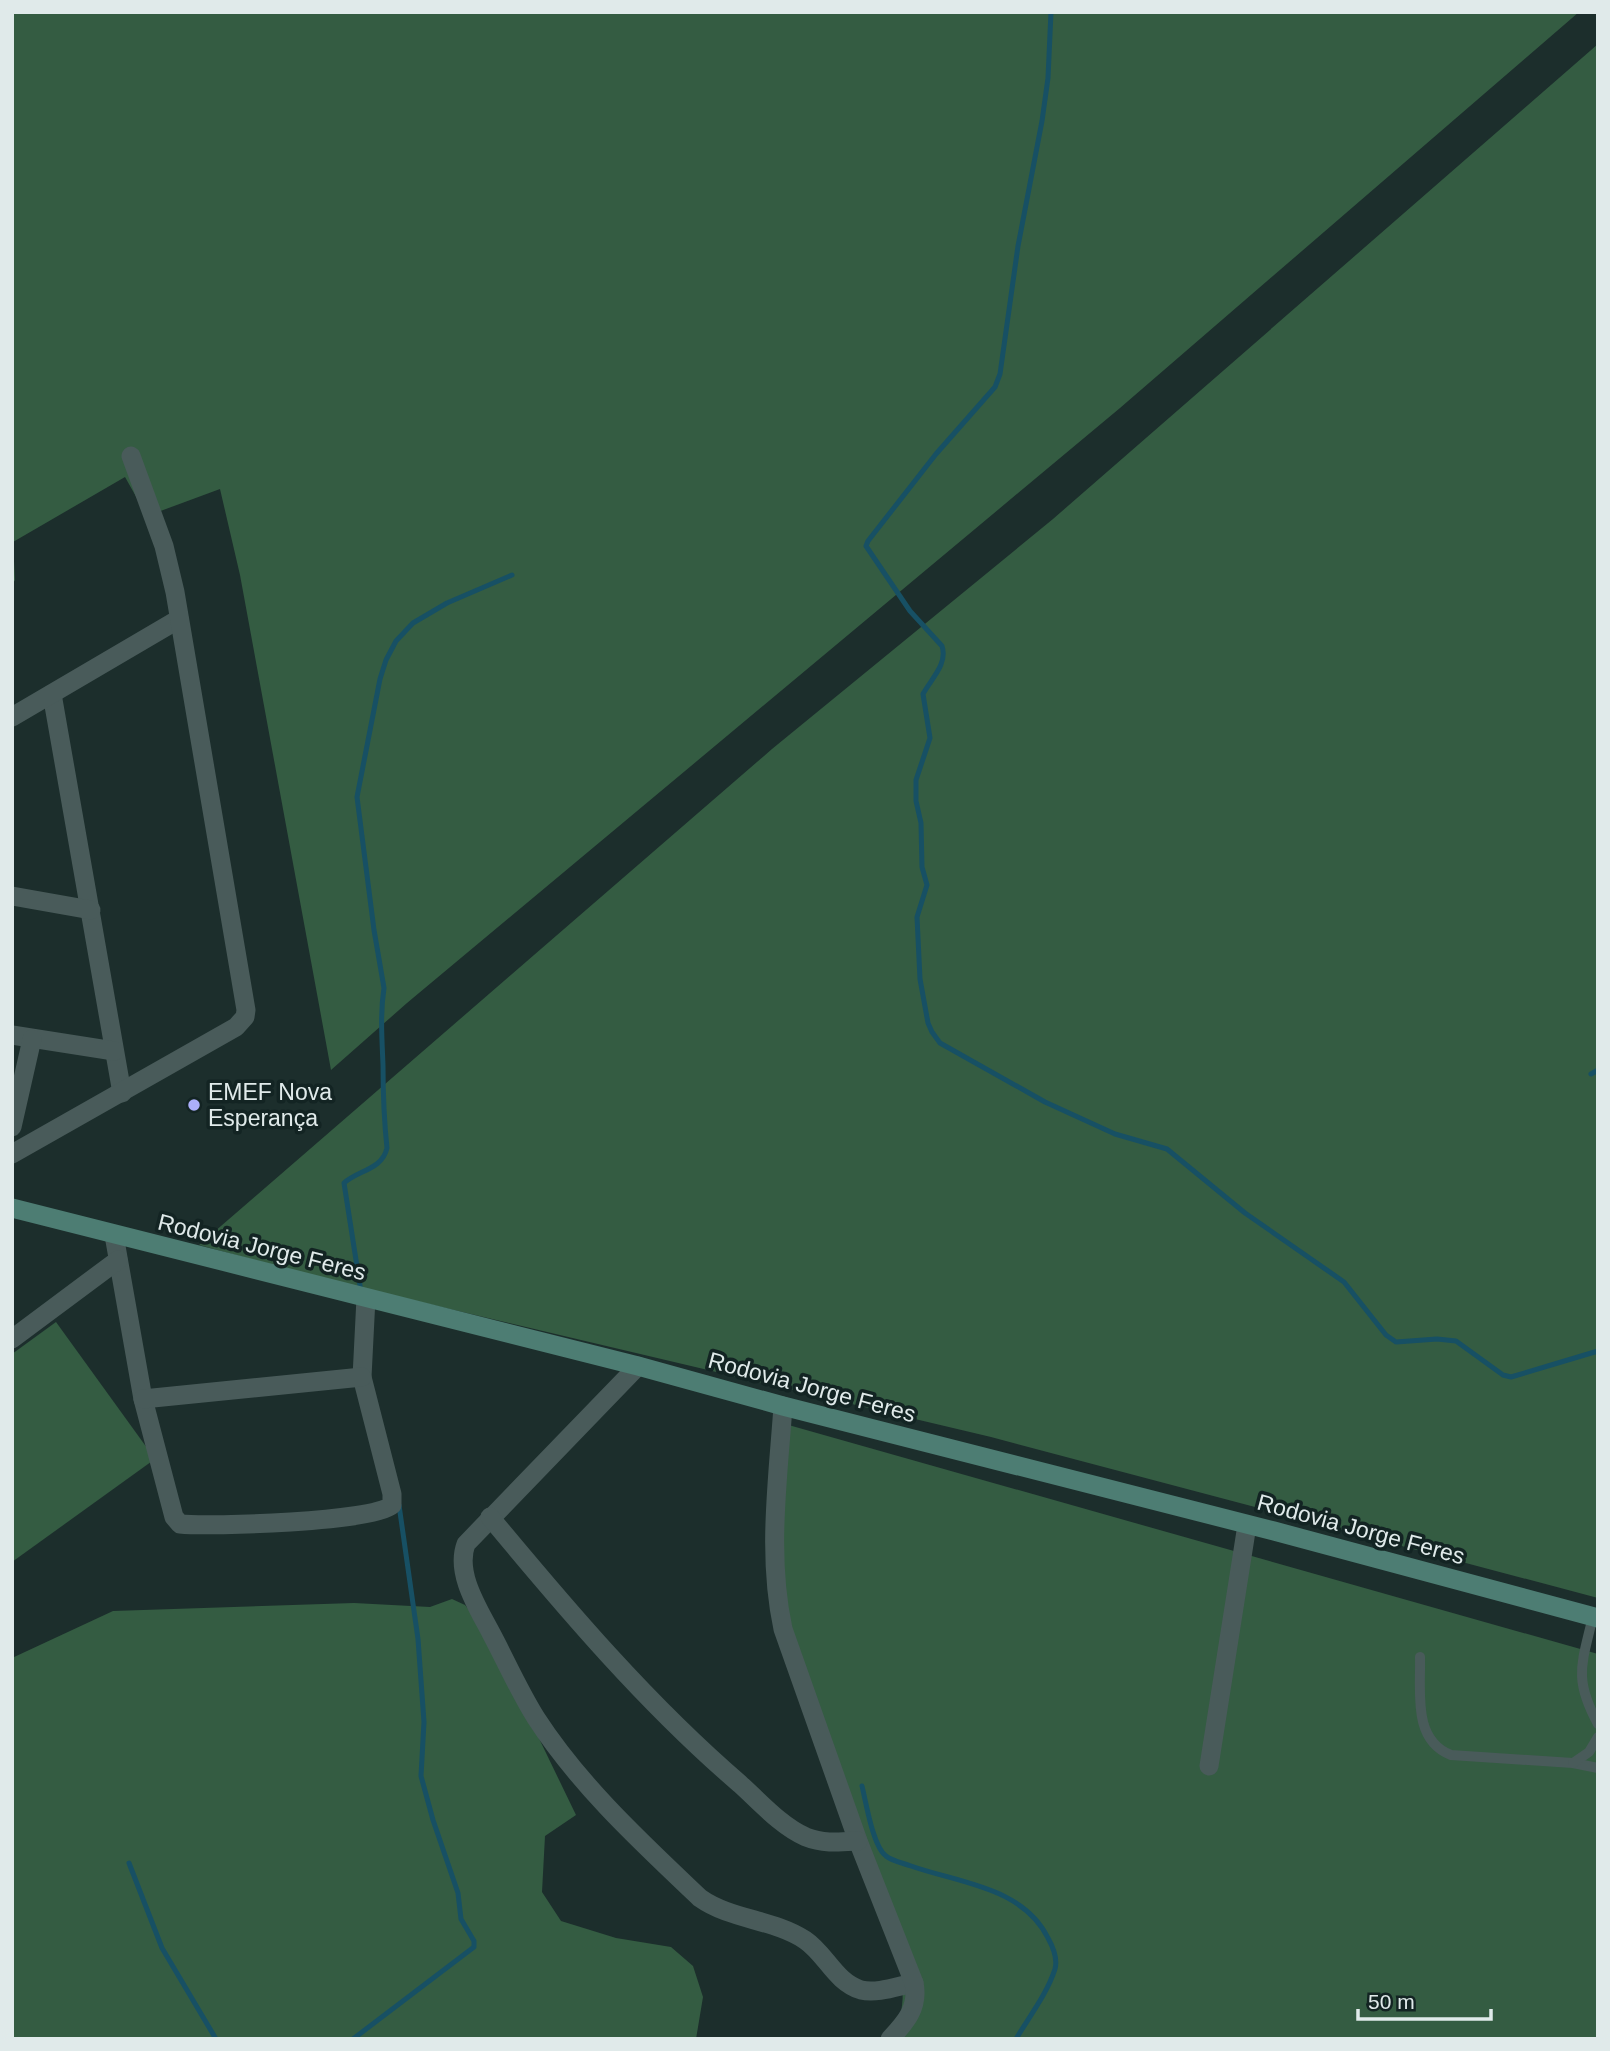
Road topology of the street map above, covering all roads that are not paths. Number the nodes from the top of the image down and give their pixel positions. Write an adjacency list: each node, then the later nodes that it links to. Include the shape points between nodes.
1 (131, 457): 2 (street, via 164,546)
2 (179, 620): 3 (street); 9 (street, via 246,1010 236,1027)
3 (52, 694): 4 (street); 6 (street)
4 (12, 717)
5 (13, 898): 6 (street)
6 (91, 910): 8 (street)
7 (22, 1037): 8 (street); 10 (street)
8 (114, 1051): 9 (street)
9 (122, 1093): 11 (street)
10 (12, 1127)
11 (12, 1154)
12 (12, 1208): 13 (main road, Rodovia Jorge Feres)
13 (114, 1235): 14 (street); 15 (main road, Rodovia Jorge Feres)
14 (118, 1259): 16 (street); 19 (street)
15 (366, 1298): 17 (main road, Rodovia Jorge Feres); 18 (street)
16 (12, 1339)
17 (638, 1366): 20 (main road, Rodovia Jorge Feres); 21 (street)
18 (362, 1377): 19 (street); 19 (street, via 392,1505 334,1518 180,1524 174,1517)
19 (143, 1399)
20 (783, 1406): 22 (main road, Rodovia Jorge Feres); 30 (street, via 773,1545 778,1606)
21 (490, 1517): 30 (street, via 573,1617 716,1764 803,1836 831,1843); 31 (street, via 464,1550 473,1599 535,1716 593,1792 708,1903 803,1939 842,1980 862,1990)
22 (1247, 1525): 23 (main road, Rodovia Jorge Feres); 28 (street)
23 (1595, 1617): 25 (lane, via 1581,1682)
24 (1420, 1657): 27 (lane, via 1423,1725 1440,1751)
25 (1598, 1724)
26 (1598, 1737): 27 (lane, via 1589,1752)
27 (1573, 1763): 29 (lane)
28 (1209, 1766)
29 (1598, 1768)
30 (858, 1841): 31 (street)
31 (914, 1983): 32 (street, via 913,2010)
32 (890, 2039)

